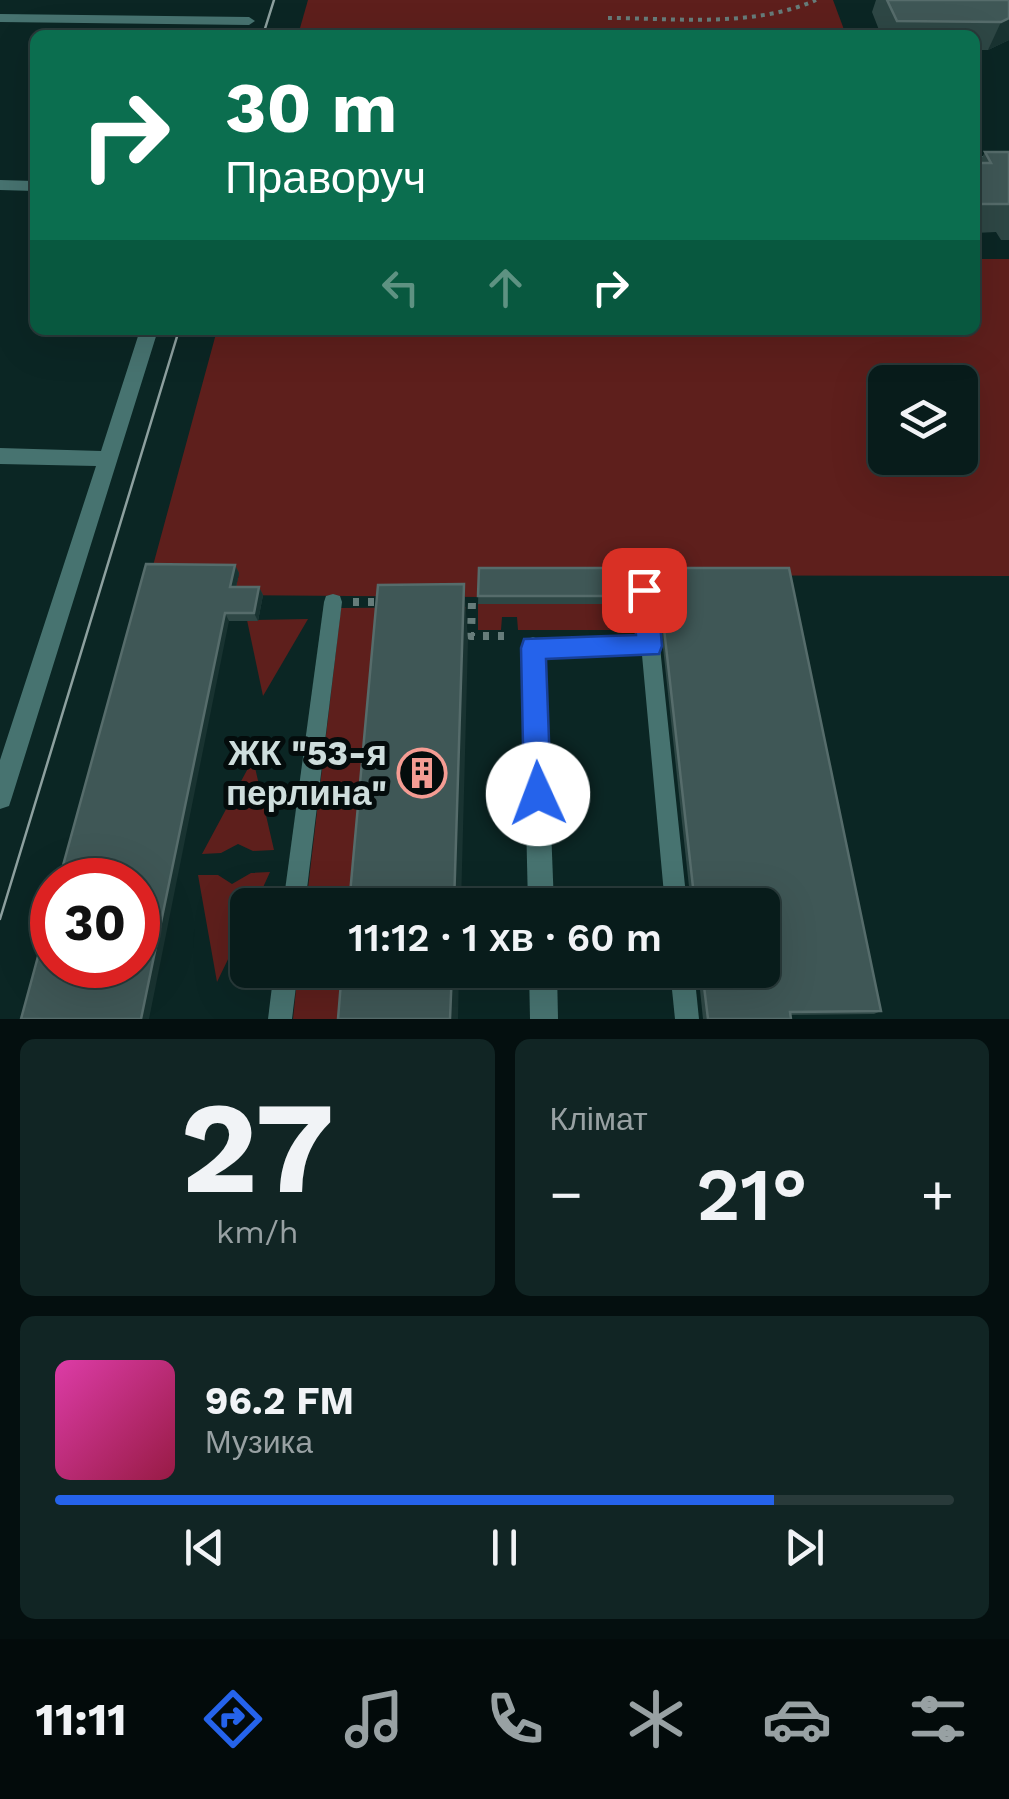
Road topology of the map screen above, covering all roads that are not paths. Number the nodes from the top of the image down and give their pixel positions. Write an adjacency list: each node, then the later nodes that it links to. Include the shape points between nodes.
1 (0, 18): 2 (street)
2 (248, 22)
3 (980, 160): 4 (lane)
4 (1009, 160)
5 (0, 185): 6 (street)
6 (30, 186)
7 (147, 335): 9 (street)
8 (0, 456): 9 (street)
9 (107, 460): 14 (street)
10 (618, 591): 12 (lane, via 644,590)
11 (332, 602): 15 (lane)
12 (650, 646): 13 (lane); 17 (lane)
13 (533, 648): 16 (street)
14 (0, 797)
15 (296, 888)
16 (540, 888)
17 (674, 888)
18 (284, 988): 21 (lane)
19 (543, 988): 22 (street)
20 (684, 988): 23 (lane)
21 (280, 1019)
22 (544, 1019)
23 (687, 1019)

